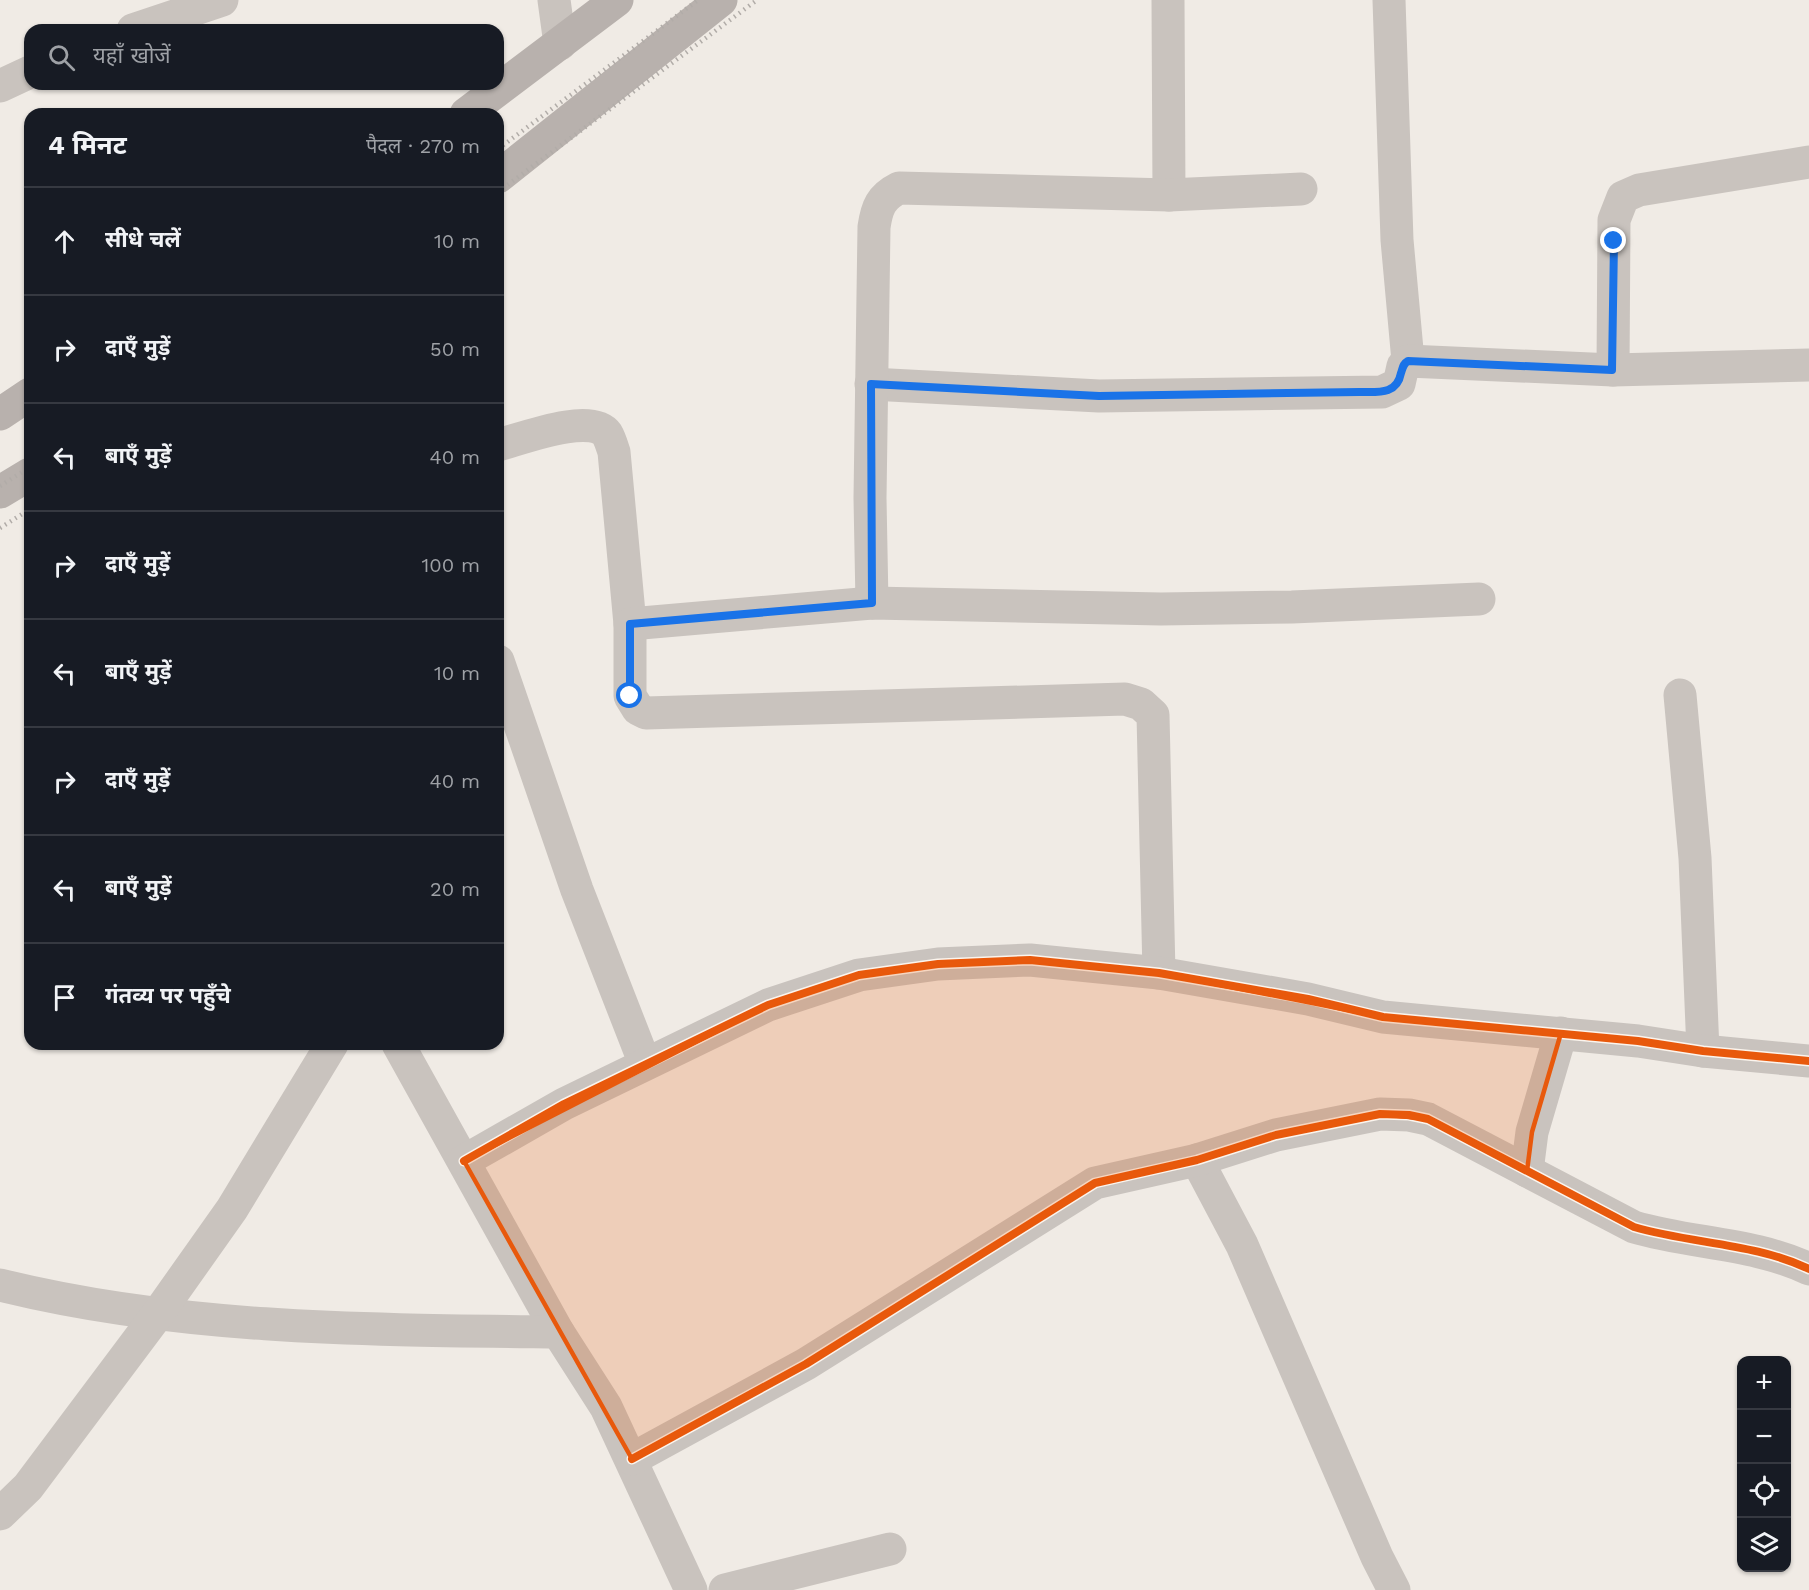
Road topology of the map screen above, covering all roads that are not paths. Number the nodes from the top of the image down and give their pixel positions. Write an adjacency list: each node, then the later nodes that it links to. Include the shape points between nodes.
1 (222, 0): 7 (street)
2 (554, 0): 8 (street)
3 (617, 0): 8 (main road)
4 (721, 0): 15 (main road)
5 (1168, 0): 17 (street)
6 (1389, 0): 18 (street, via 1397,240)
7 (151, 24)
8 (560, 44): 11 (main road)
9 (24, 75): 10 (street)
10 (0, 86)
11 (504, 86)
12 (498, 90): 13 (main road)
13 (474, 108)
14 (1809, 162): 20 (street, via 1638,190 1623,197 1614,220)
15 (504, 172)
16 (1301, 189): 17 (street)
17 (1169, 195): 21 (street, via 899,188 882,198 874,227)
18 (1408, 361): 20 (street); 21 (street, via 1399,384 1382,392 1099,396)
19 (1809, 364): 20 (street)
20 (1612, 370)
21 (871, 384): 28 (street)
22 (24, 398): 23 (main road)
23 (0, 414)
24 (504, 443): 29 (street, via 578,424 593,425 606,433 614,452)
25 (24, 478): 26 (main road)
26 (0, 492)
27 (1479, 598): 28 (street, via 1161,609)
28 (872, 603): 29 (street)
29 (630, 624): 32 (street, via 630,696 638,709 646,713 1125,699 1141,704 1153,715)
30 (504, 678): 38 (street, via 577,890)
31 (1680, 695): 36 (street, via 1696,870)
32 (1159, 973): 33 (street, via 1308,999 1383,1017); 38 (street, via 1030,960 938,964 859,975 768,1005)
33 (1561, 1034): 36 (street); 41 (street, via 1532,1132)
34 (329, 1050): 44 (street, via 232,1209)
35 (401, 1050): 40 (street)
36 (1703, 1051): 37 (street)
37 (1809, 1061)
38 (645, 1064): 40 (street, via 564,1104)
39 (1197, 1160): 41 (street, via 1276,1135 1380,1114 1410,1114 1428,1119); 46 (street, via 1095,1183 806,1365); 51 (street, via 1242,1245 1377,1557)
40 (464, 1161): 45 (street)
41 (1527, 1171): 42 (street, via 1635,1227 1783,1256)
42 (1809, 1269)
43 (0, 1285): 44 (street)
44 (158, 1315): 45 (street, via 422,1331); 47 (street, via 28,1487)
45 (558, 1332): 46 (street, via 606,1407)
46 (632, 1459): 49 (street)
47 (0, 1514)
48 (890, 1549): 50 (street)
49 (691, 1590)
50 (725, 1590)
51 (1395, 1590)

